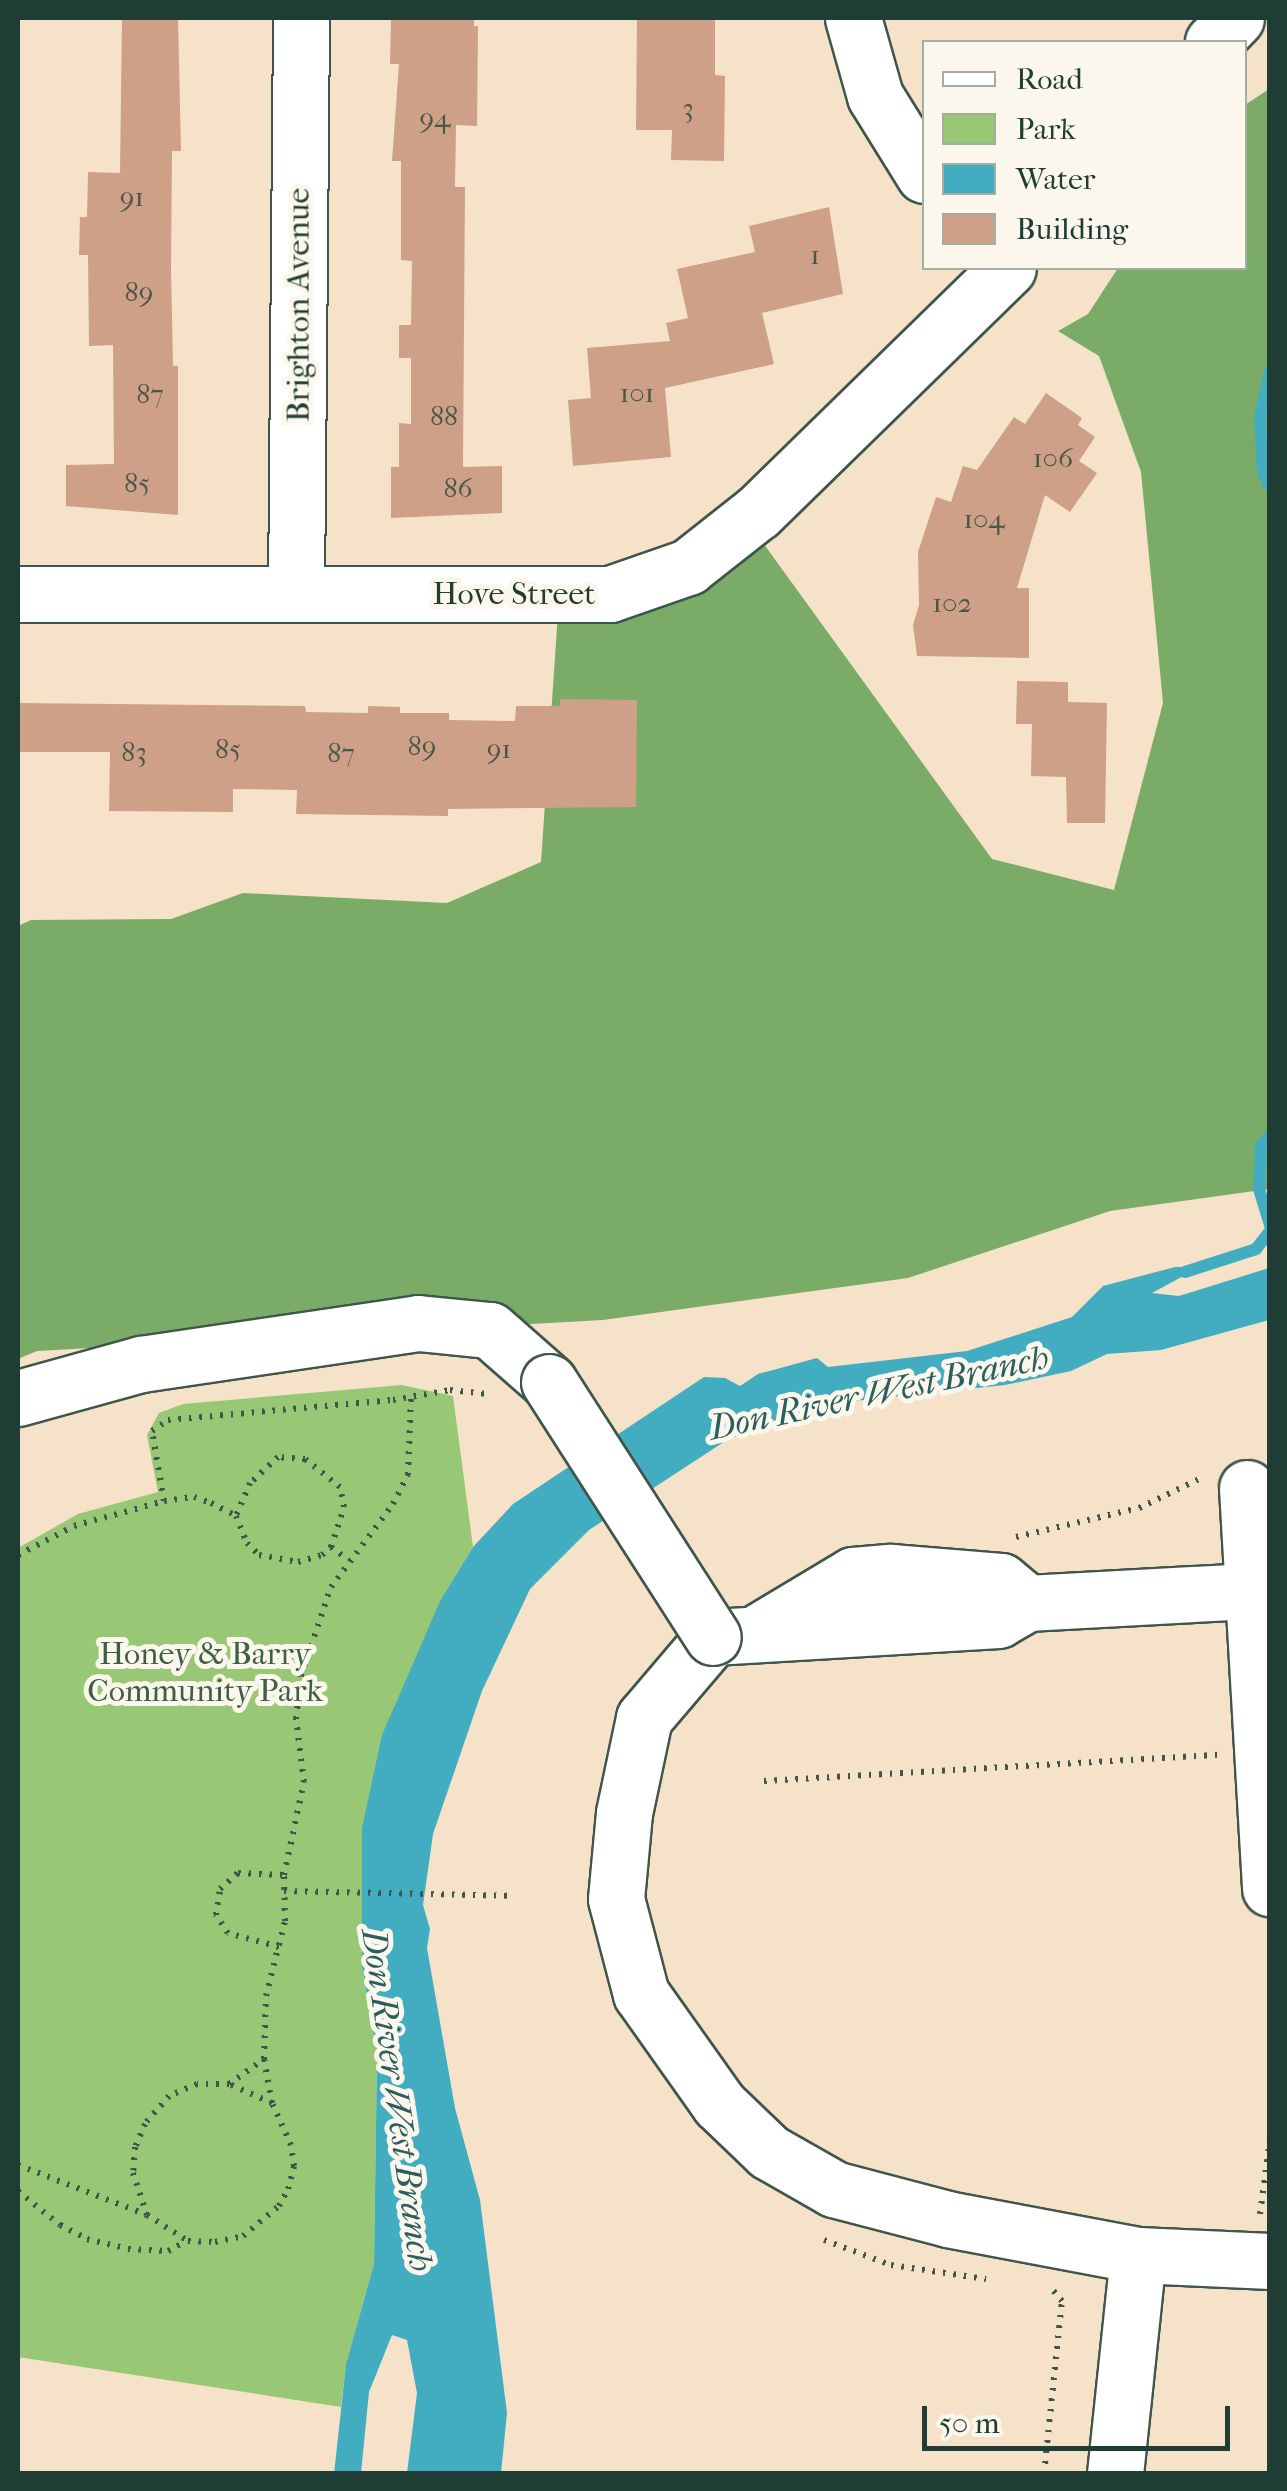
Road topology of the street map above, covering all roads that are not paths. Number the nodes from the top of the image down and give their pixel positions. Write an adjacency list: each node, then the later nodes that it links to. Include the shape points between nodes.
1 (301, 18): 7 (street, Brighton Avenue)
2 (853, 18): 5 (street, via 875,96)
3 (1236, 18): 4 (street)
4 (1215, 40)
5 (922, 172)
6 (999, 271): 7 (street, Hove Street, via 758,512 688,567 610,594)
7 (296, 593): 8 (street, Hove Street)
8 (18, 594)
9 (18, 1398): 12 (street, bridge, via 142,1364 418,1322 490,1330 549,1382)
10 (1228, 1481): 11 (street)
11 (1250, 1591): 12 (street, via 1027,1603 1000,1581 853,1575); 13 (street)
12 (734, 1636): 14 (street, via 644,1718 624,1813 616,1900 642,1994 719,2104 769,2152 834,2190)
13 (1270, 1888)
14 (1138, 2255): 15 (street); 16 (street)
15 (1270, 2261)
16 (1115, 2474)

